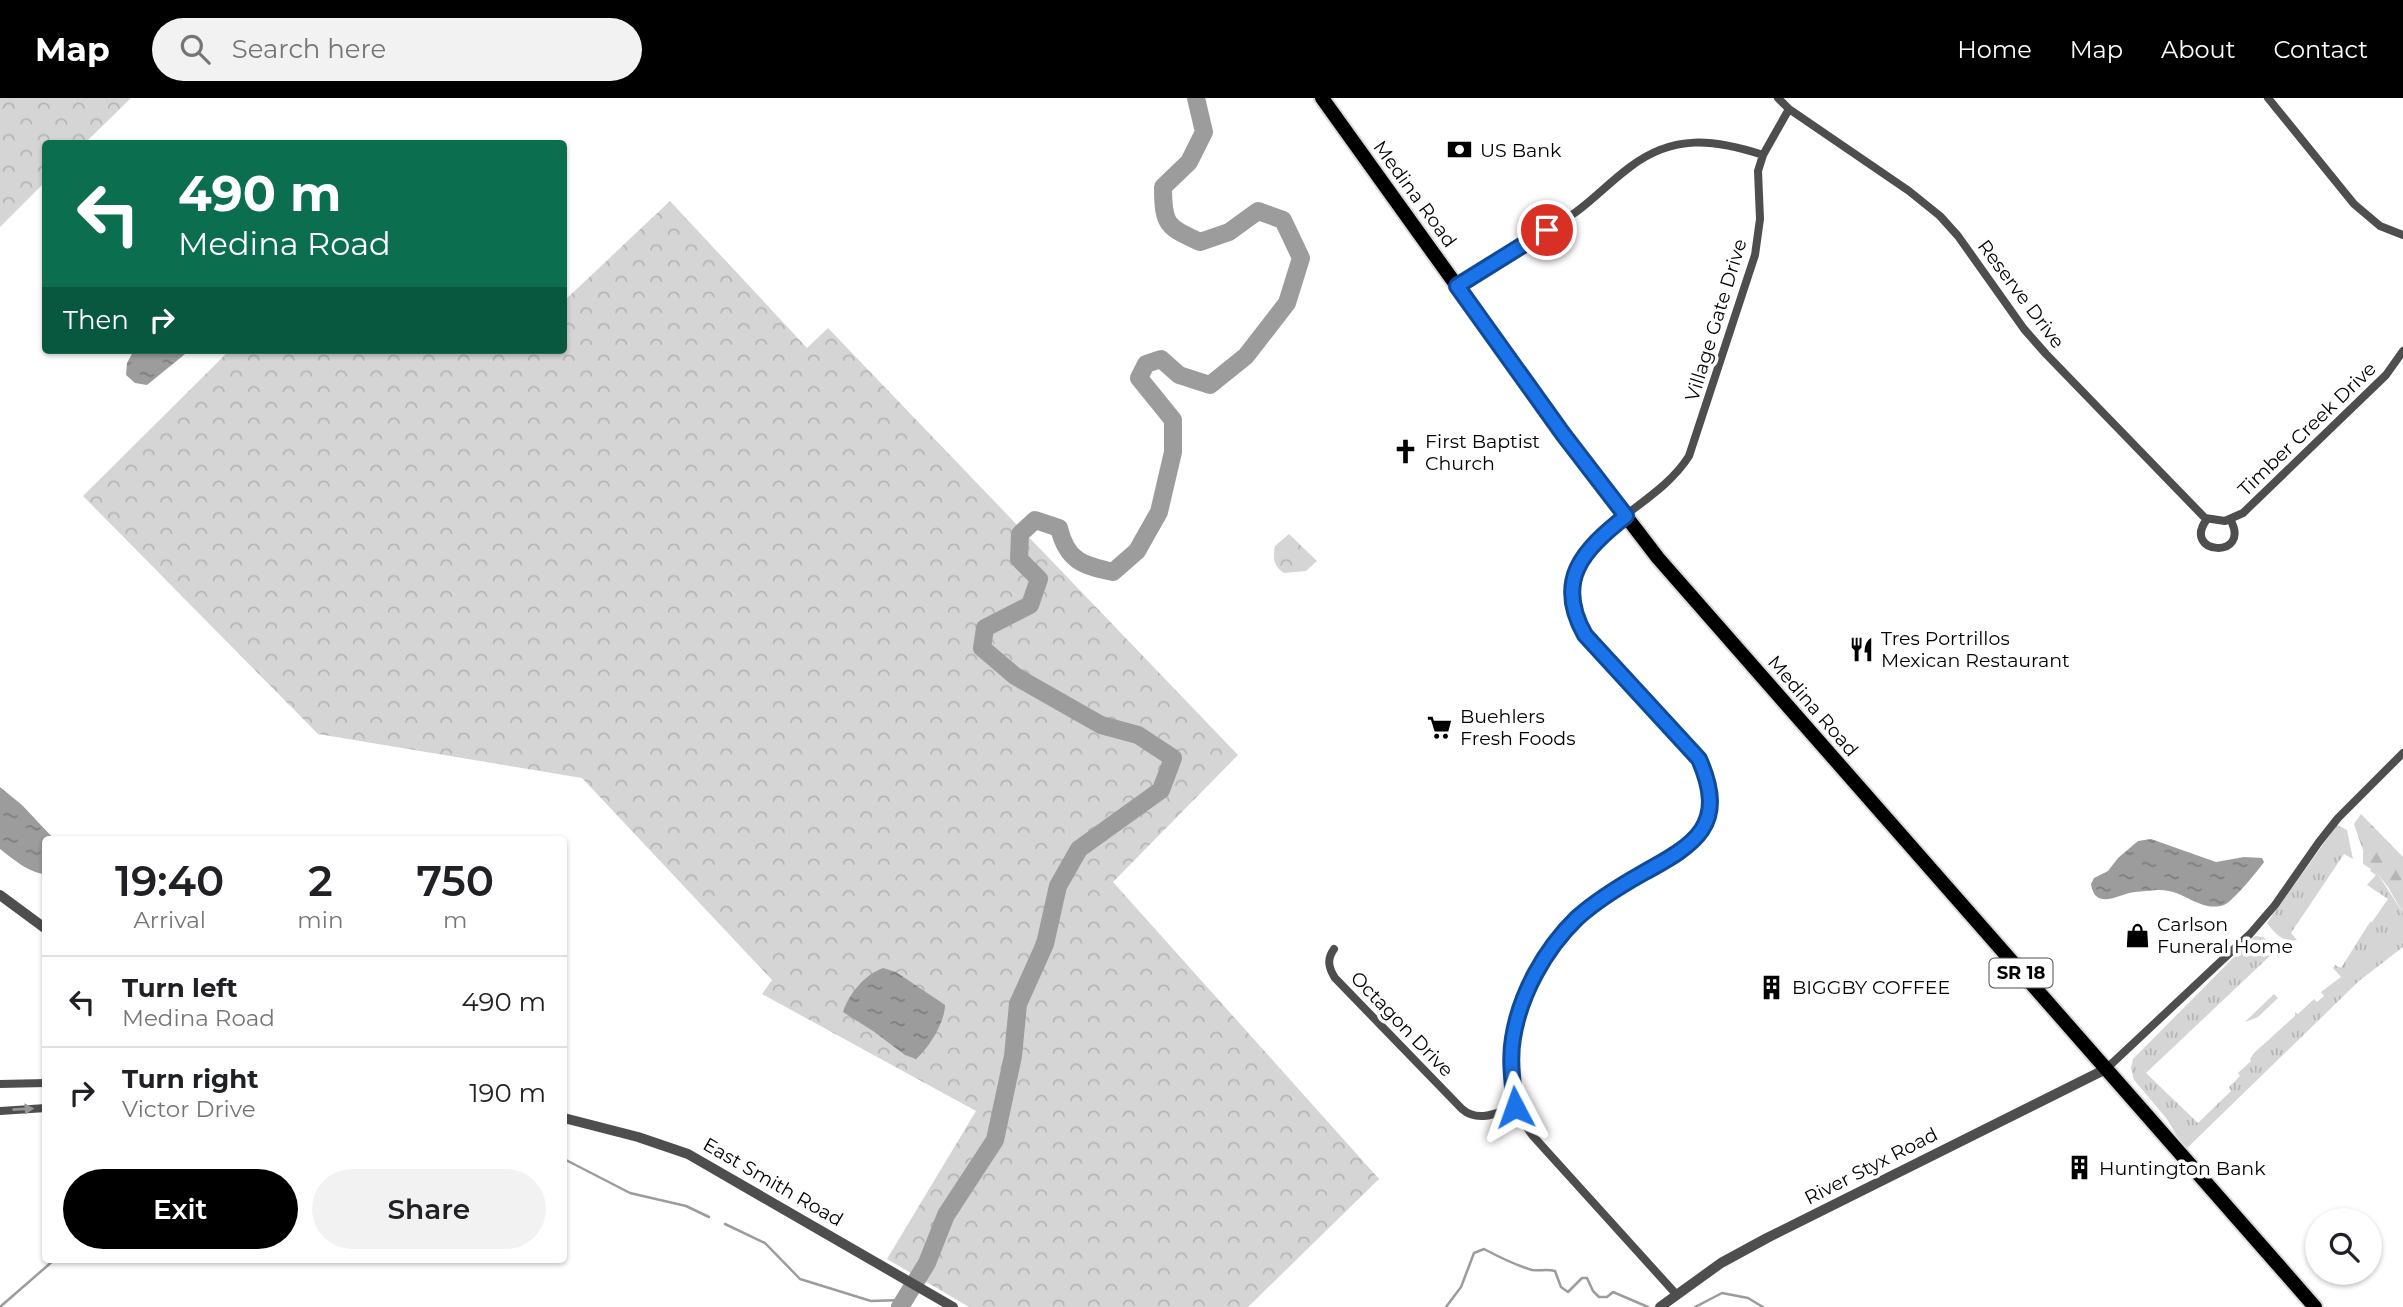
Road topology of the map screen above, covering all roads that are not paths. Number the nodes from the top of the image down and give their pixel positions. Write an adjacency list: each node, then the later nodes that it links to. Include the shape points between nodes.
1 (1322, 98): 7 (highway, Medina Road / SR 18)
2 (1778, 98): 4 (street, Reserve Drive)
3 (2268, 98): 6 (street, via 2354,204 2380,226)
4 (1789, 110): 5 (street, Village Gate Drive); 10 (street, Reserve Drive, via 1940,216 2046,354)
5 (1763, 155): 7 (street, via 1707,142 1658,150 1628,168 1574,213); 9 (street, Village Gate Drive, via 1755,255 1695,443 1670,482)
6 (2403, 235)
7 (1457, 286): 9 (highway, Medina Road / SR 18)
8 (2403, 351): 11 (street, Timber Creek Drive, via 2386,374 2243,513)
9 (1626, 516): 16 (highway, Medina Road / SR 18, via 1700,608); 19 (street, Village Gate Drive, via 1592,544 1580,561 1572,579 1577,621 1699,759 1710,804 1702,830 1684,850 1605,895 1551,948 1522,1003 1512,1040)
10 (2207, 519): 11 (street); 11 (street, via 2202,536 2207,545 2217,549 2234,538)
11 (2228, 520)
12 (2403, 753): 16 (street, via 2338,818 2250,934)
13 (0, 895): 14 (street)
14 (42, 926)
15 (1334, 949): 19 (street, Octagon Drive, via 1329,965 1335,978 1462,1109 1480,1117)
16 (2106, 1069): 23 (street, River Styx Road, via 1767,1238); 26 (highway, Medina Road / SR 18)
17 (42, 1083): 18 (street)
18 (0, 1084)
19 (1515, 1107): 23 (street, via 1533,1136)
20 (42, 1108): 21 (street, one-way to 20)
21 (0, 1111)
22 (567, 1119): 24 (street, East Smith Road, via 688,1154)
23 (1676, 1294): 25 (street, River Styx Road)
24 (953, 1307)
25 (1660, 1307)
26 (2315, 1307)

